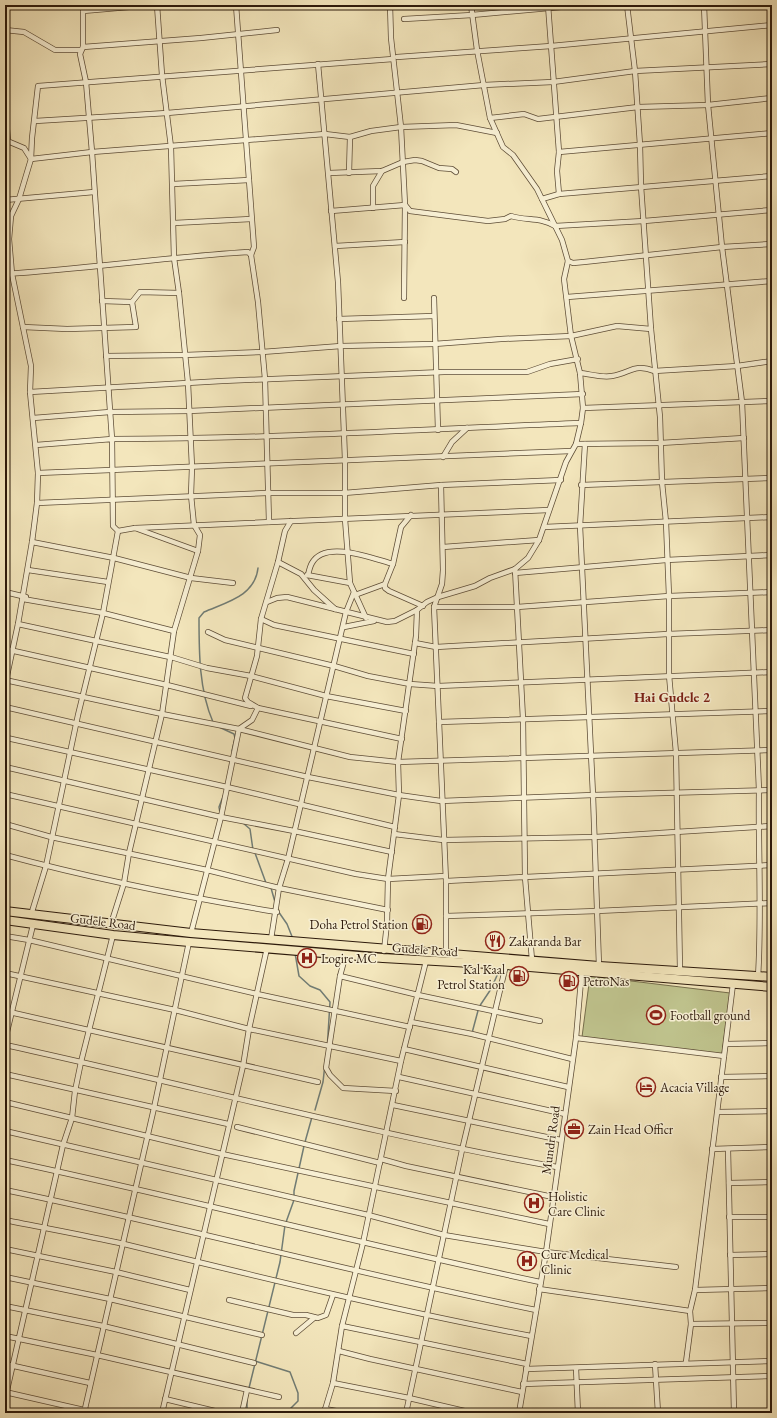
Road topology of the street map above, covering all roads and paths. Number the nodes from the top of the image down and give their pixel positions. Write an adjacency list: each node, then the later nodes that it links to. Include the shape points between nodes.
1 (83, 5): 11 (street)
2 (152, 5): 11 (street)
3 (157, 5): 20 (street)
4 (236, 5): 18 (street)
5 (390, 5): 24 (street)
6 (471, 5): 12 (street)
7 (583, 5): 10 (street)
8 (627, 5): 19 (street)
9 (704, 5): 17 (street)
10 (548, 7): 12 (street); 21 (street)
11 (83, 11): 22 (street)
12 (472, 15): 13 (street); 23 (street)
13 (404, 19)
14 (772, 25): 17 (street)
15 (5, 30): 22 (street, via 24,32 55,50)
16 (277, 30): 18 (street)
17 (704, 30): 19 (street); 27 (street)
18 (238, 33): 20 (street); 28 (street)
19 (631, 38): 21 (street); 29 (street)
20 (160, 42): 22 (street); 30 (street)
21 (551, 46): 23 (street); 32 (street)
22 (82, 48): 31 (street, via 82,66)
23 (477, 50): 24 (street); 33 (street)
24 (395, 58): 25 (street); 34 (street)
25 (318, 64): 28 (street); 36 (street)
26 (772, 64): 27 (street)
27 (706, 67): 29 (street); 39 (street)
28 (241, 72): 30 (street); 38 (street)
29 (635, 72): 32 (street); 40 (street)
30 (162, 75): 31 (street); 41 (street)
31 (86, 82): 43 (street); 45 (street, via 38,86)
32 (553, 82): 33 (street); 42 (street)
33 (484, 85): 34 (street); 44 (street)
34 (397, 93): 36 (street); 46 (street)
35 (772, 98): 39 (street)
36 (322, 99): 38 (street); 49 (street)
37 (5, 105): 52 (street)
38 (244, 105): 41 (street); 53 (street)
39 (708, 105): 40 (street); 51 (street)
40 (638, 107): 42 (street); 54 (street)
41 (167, 113): 43 (street); 55 (street)
42 (556, 117): 44 (street, via 538,119 524,114); 57 (street)
43 (89, 118): 45 (street); 56 (street)
44 (490, 118): 47 (street)
45 (34, 121): 58 (street)
46 (400, 128): 47 (street, via 456,125); 50 (street, via 371,131); 59 (street)
47 (497, 133): 72 (street, via 503,147 513,156)
48 (772, 133): 51 (street)
49 (325, 134): 50 (street); 53 (street); 62 (street)
50 (350, 137): 63 (street)
51 (712, 137): 54 (street); 66 (street)
52 (7, 140): 58 (street, via 24,148)
53 (247, 140): 55 (street); 65 (street)
54 (640, 145): 57 (street); 68 (street)
55 (171, 147): 56 (street); 67 (street)
56 (92, 152): 58 (street); 69 (street)
57 (559, 152): 70 (street)
58 (31, 159): 71 (street)
59 (403, 162): 60 (street); 61 (street, via 422,161); 74 (street)
60 (382, 171): 63 (street); 75 (street, via 373,186)
61 (456, 172)
62 (329, 173): 63 (street); 77 (street)
63 (349, 173)
64 (772, 176): 66 (street)
65 (249, 180): 67 (street); 79 (street)
66 (717, 182): 68 (street); 78 (street)
67 (173, 184): 81 (street)
68 (641, 186): 70 (street); 80 (street)
69 (94, 192): 71 (street); 92 (street)
70 (559, 194): 72 (street)
71 (19, 199): 73 (street); 83 (street, via 11,216)
72 (542, 199): 82 (street)
73 (5, 200)
74 (405, 205): 75 (street); 82 (street, via 410,211 430,215 488,221 511,216 545,220); 84 (street)
75 (373, 208): 77 (street)
76 (772, 210): 78 (street)
77 (331, 211): 86 (street)
78 (719, 214): 80 (street); 87 (street)
79 (251, 219): 81 (street); 88 (street, via 254,248)
80 (644, 221): 82 (street); 89 (street)
81 (174, 223): 90 (street)
82 (555, 226): 91 (street)
83 (7, 239): 94 (street)
84 (405, 242): 86 (street); 100 (street)
85 (772, 244): 87 (street)
86 (335, 246): 105 (street)
87 (722, 247): 89 (street); 96 (street)
88 (251, 255): 90 (street, via 248,252); 112 (street)
89 (647, 256): 91 (street, via 574,263); 97 (street)
90 (174, 258): 92 (street); 98 (street)
91 (568, 261): 99 (street, via 564,278)
92 (100, 267): 94 (street); 102 (street)
93 (5, 274): 94 (street)
94 (12, 274): 107 (street)
95 (772, 281): 96 (street)
96 (727, 285): 97 (street); 117 (street)
97 (648, 291): 99 (street); 108 (street)
98 (179, 293): 103 (street, via 140,292); 113 (street)
99 (567, 297): 109 (street)
100 (404, 298)
101 (434, 298): 104 (street)
102 (102, 300): 103 (street); 106 (street)
103 (132, 302): 106 (street, via 136,327)
104 (434, 316): 105 (street); 110 (street)
105 (339, 319): 111 (street)
106 (104, 326): 107 (street, via 67,329); 114 (street)
107 (23, 327): 124 (street, via 31,366)
108 (651, 329): 109 (street, via 617,326); 118 (street)
109 (572, 336): 110 (street); 115 (street)
110 (434, 344): 111 (street); 126 (street)
111 (341, 346): 112 (street); 120 (street)
112 (262, 352): 113 (street); 121 (street)
113 (185, 355): 114 (street); 122 (street)
114 (106, 356): 123 (street)
115 (578, 359): 119 (street); 120 (street, via 550,364 527,372)
116 (772, 360): 117 (street)
117 (737, 366): 118 (street); 128 (street)
118 (654, 371): 119 (street, via 642,367 610,376); 130 (street)
119 (580, 373): 125 (street)
120 (342, 376): 121 (street); 129 (street)
121 (265, 379): 122 (street); 131 (street)
122 (188, 383): 123 (street); 133 (street)
123 (108, 388): 124 (street); 134 (street)
124 (30, 392): 135 (street)
125 (583, 394): 126 (street); 132 (street)
126 (436, 400): 129 (street); 138 (street)
127 (772, 401): 128 (street)
128 (742, 402): 130 (street); 141 (street)
129 (342, 403): 131 (street); 139 (street)
130 (658, 405): 132 (street); 144 (street)
131 (264, 407): 133 (street); 140 (street)
132 (583, 408): 136 (street)
133 (189, 411): 134 (street); 142 (street)
134 (110, 412): 135 (street); 143 (street)
135 (33, 418): 147 (street)
136 (581, 423): 137 (street); 145 (street)
137 (467, 428): 138 (street); 149 (street, via 452,442)
138 (438, 430): 139 (street)
139 (343, 434): 140 (street); 150 (street)
140 (266, 436): 142 (street); 151 (street)
141 (744, 438): 144 (street); 156 (street)
142 (190, 439): 143 (street); 152 (street)
143 (112, 440): 147 (street); 153 (street)
144 (660, 442): 146 (street); 158 (street)
145 (576, 444): 146 (street); 148 (street)
146 (585, 444): 160 (street)
147 (36, 445): 154 (street)
148 (571, 451): 149 (street); 157 (street)
149 (443, 457): 150 (street)
150 (345, 460): 151 (street); 162 (street)
151 (267, 464): 152 (street); 161 (street)
152 (192, 467): 153 (street); 163 (street)
153 (112, 471): 154 (street); 164 (street)
154 (38, 473): 165 (street)
155 (772, 478): 156 (street)
156 (746, 479): 158 (street); 170 (street)
157 (561, 480): 159 (street); 166 (street)
158 (662, 482): 160 (street); 174 (street)
159 (441, 485): 162 (street); 167 (street)
160 (581, 485): 176 (street)
161 (267, 493): 162 (street); 163 (street); 173 (street)
162 (344, 493): 171 (street)
163 (192, 495): 164 (street); 175 (street)
164 (114, 498): 165 (street); 179 (street, via 113,526)
165 (38, 503): 181 (street)
166 (549, 510): 167 (street); 177 (street)
167 (442, 513): 168 (street); 182 (street)
168 (411, 514): 171 (street); 190 (street, via 401,527)
169 (772, 517): 170 (street)
170 (747, 518): 174 (street); 186 (street)
171 (345, 519): 172 (street); 184 (street)
172 (291, 521): 173 (street); 189 (street, via 285,531)
173 (269, 522): 175 (street)
174 (666, 522): 176 (street); 188 (street)
175 (194, 524): 178 (street); 183 (street, via 200,535)
176 (580, 526): 177 (street); 191 (street)
177 (544, 527): 180 (street)
178 (135, 528): 179 (street); 183 (street)
179 (118, 531): 187 (street)
180 (540, 540): 182 (street); 193 (street)
181 (32, 542): 187 (street); 192 (street)
182 (443, 547): 206 (street, via 442,584)
183 (198, 551): 196 (street)
184 (347, 551): 190 (street); 195 (street, via 325,553 317,557); 198 (street)
185 (772, 555): 186 (street)
186 (749, 556): 188 (street); 203 (street)
187 (114, 558): 196 (street); 197 (street)
188 (666, 560): 191 (street); 205 (street)
189 (278, 562): 194 (street); 208 (street)
190 (393, 564): 200 (street)
191 (582, 567): 193 (street); 209 (street)
192 (28, 570): 197 (street); 207 (street)
193 (515, 571): 206 (street); 212 (street)
194 (301, 574): 195 (street); 213 (street)
195 (308, 575): 198 (street)
196 (191, 578): 199 (street); 224 (street)
197 (108, 582): 216 (street)
198 (350, 583): 204 (street)
199 (233, 584)
200 (385, 584): 204 (street); 210 (street, via 389,591)
201 (5, 592): 207 (street)
202 (772, 592): 203 (street)
203 (752, 593): 205 (street); 222 (street)
204 (354, 594): 215 (street); 217 (street)
205 (669, 596): 209 (street); 226 (street)
206 (438, 597): 210 (street); 211 (street)
207 (25, 598): 216 (street); 220 (street)
208 (267, 602): 213 (street, via 288,597); 218 (street)
209 (584, 602): 212 (street); 228 (street)
210 (423, 606): 214 (street)
211 (434, 607): 212 (street); 231 (street)
212 (517, 607): 245 (street)
213 (336, 610): 215 (street)
214 (417, 610): 219 (street, via 395,621); 230 (street)
215 (346, 612): 217 (street); 221 (street)
216 (103, 613): 224 (street); 229 (street)
217 (366, 618): 219 (street)
218 (261, 619): 227 (street, via 274,625); 232 (street)
219 (378, 621): 221 (street)
220 (18, 624): 229 (street); 234 (street)
221 (344, 627): 227 (street)
222 (753, 630): 223 (street); 226 (street); 239 (street)
223 (772, 630)
224 (174, 631): 236 (street)
225 (208, 632): 232 (street, via 225,640)
226 (668, 634): 228 (street); 241 (street)
227 (340, 638): 235 (street); 237 (street)
228 (586, 640): 231 (street); 243 (street)
229 (96, 641): 236 (street); 238 (street)
230 (415, 643): 231 (street); 235 (street)
231 (436, 647): 248 (street)
232 (258, 648): 237 (street); 242 (street)
233 (5, 649): 234 (street)
234 (12, 651): 238 (street); 244 (street)
235 (414, 654): 246 (street)
236 (171, 657): 242 (street, via 207,668); 247 (street)
237 (334, 666): 246 (street); 249 (street)
238 (90, 668): 247 (street); 250 (street)
239 (754, 672): 240 (street); 241 (street); 256 (street)
240 (772, 672)
241 (669, 675): 243 (street); 258 (street)
242 (251, 676): 249 (street); 251 (street, via 245,698)
243 (588, 679): 245 (street); 259 (street)
244 (5, 682): 250 (street)
245 (521, 682): 248 (street); 260 (street)
246 (410, 684): 248 (street); 254 (street)
247 (167, 685): 251 (street); 257 (street)
248 (438, 686): 262 (street)
249 (326, 696): 254 (street); 261 (street)
250 (83, 697): 257 (street); 263 (street)
251 (252, 706): 253 (street)
252 (5, 707): 263 (street)
253 (258, 708): 261 (street); 264 (street, via 252,720)
254 (406, 711): 266 (street)
255 (772, 711): 256 (street)
256 (756, 712): 258 (street); 271 (street)
257 (162, 714): 264 (street); 267 (street)
258 (673, 715): 259 (street); 272 (street)
259 (590, 717): 260 (street); 273 (street)
260 (523, 719): 262 (street); 274 (street)
261 (320, 721): 266 (street); 268 (street)
262 (439, 722): 276 (street)
263 (76, 725): 267 (street); 270 (street)
264 (239, 729): 268 (street); 275 (street)
265 (7, 738): 270 (street)
266 (402, 739): 277 (street)
267 (155, 742): 275 (street); 279 (street)
268 (315, 749): 277 (street, via 350,757); 280 (street)
269 (772, 750): 271 (street)
270 (71, 751): 279 (street); 281 (street)
271 (758, 751): 272 (street); 283 (street)
272 (676, 753): 273 (street); 285 (street)
273 (591, 756): 274 (street); 288 (street)
274 (524, 758): 276 (street); 290 (street)
275 (233, 759): 280 (street); 282 (street)
276 (441, 760): 277 (street); 291 (street)
277 (398, 762): 287 (street)
278 (5, 767): 281 (street)
279 (149, 770): 282 (street); 289 (street)
280 (308, 776): 287 (street); 292 (street)
281 (65, 780): 289 (street); 293 (street)
282 (227, 787): 292 (street); 294 (street)
283 (760, 790): 284 (street); 285 (street); 297 (street)
284 (772, 790)
285 (677, 792): 288 (street); 301 (street)
286 (5, 794): 293 (street)
287 (399, 795): 291 (street); 299 (street)
288 (593, 795): 290 (street); 305 (street)
289 (143, 798): 294 (street); 296 (street)
290 (524, 798): 291 (street); 304 (street)
291 (441, 801): 306 (street)
292 (300, 804): 299 (street); 300 (street)
293 (58, 806): 296 (street); 303 (street)
294 (222, 817): 300 (street); 307 (street)
295 (5, 824): 303 (street)
296 (136, 824): 307 (street); 309 (street)
297 (758, 826): 298 (street); 301 (street); 312 (street)
298 (772, 826)
299 (395, 827): 302 (street)
300 (294, 831): 308 (street); 311 (street)
301 (678, 832): 305 (street); 316 (street)
302 (394, 834): 306 (street); 308 (street)
303 (51, 837): 309 (street); 314 (street)
304 (525, 837): 305 (street); 306 (street); 318 (street)
305 (595, 837): 317 (street)
306 (443, 840): 319 (street)
307 (215, 843): 311 (street); 315 (street)
308 (392, 852): 320 (street)
309 (129, 853): 315 (street); 321 (street)
310 (5, 855): 314 (street)
311 (288, 859): 320 (street); 322 (street)
312 (760, 864): 313 (street); 316 (street); 324 (street)
313 (772, 865)
314 (46, 866): 321 (street); 332 (street)
315 (207, 870): 322 (street); 323 (street)
316 (678, 870): 317 (street); 326 (street)
317 (596, 872): 318 (street); 329 (street)
318 (525, 877): 319 (street); 331 (street)
319 (446, 878): 320 (street); 333 (street)
320 (388, 879): 327 (street)
321 (124, 883): 323 (street); 335 (street)
322 (279, 888): 327 (street); 330 (street)
323 (200, 900): 330 (street); 337 (street)
324 (760, 903): 325 (street); 326 (street); 359 (street)
325 (772, 903)
326 (679, 908): 329 (street); 354 (street)
327 (388, 910): 344 (street)
328 (5, 911): 332 (highway, Gudele Road)
329 (597, 911): 331 (street); 352 (street)
330 (277, 912): 340 (street)
331 (529, 913): 333 (street); 349 (street)
332 (31, 915): 335 (highway, Gudele Road)
333 (446, 916): 346 (street)
334 (5, 920): 336 (highway, Gudele Road)
335 (111, 924): 337 (highway, Gudele Road)
336 (33, 925): 338 (highway, Gudele Road); 341 (street)
337 (192, 933): 340 (highway, Gudele Road)
338 (113, 935): 342 (highway, Gudele Road); 347 (street)
339 (5, 936): 341 (street)
340 (271, 939): 344 (highway, Gudele Road)
341 (29, 940): 347 (street); 356 (street)
342 (189, 942): 343 (highway, Gudele Road); 357 (street)
343 (268, 948): 345 (highway, Gudele Road); 364 (street)
344 (384, 949): 346 (highway, Gudele Road); 348 (street)
345 (346, 954): 348 (highway, Gudele Road); 358 (street)
346 (446, 954): 349 (highway, Gudele Road)
347 (106, 958): 357 (street); 363 (street)
348 (383, 958): 350 (highway, Gudele Road)
349 (532, 960): 353 (highway, Gudele Road)
350 (426, 961): 351 (highway, Gudele Road); 365 (street)
351 (506, 965): 353 (highway, Gudele Road); 368 (street)
352 (599, 966): 353 (highway, Gudele Road); 354 (highway, Gudele Road)
353 (582, 968): 361 (highway, Gudele Road); 376 (street, Mundri Road)
354 (680, 970): 359 (highway, Gudele Road)
355 (5, 973): 356 (street)
356 (19, 976): 363 (street); 370 (street)
357 (182, 976): 364 (street); 366 (street)
358 (340, 976): 365 (street); 369 (street)
359 (758, 977): 360 (highway, Gudele Road)
360 (772, 977)
361 (733, 984): 362 (highway, Gudele Road); 379 (street)
362 (772, 987)
363 (99, 993): 366 (street); 374 (street)
364 (257, 994): 369 (street); 373 (street)
365 (418, 995): 368 (street); 372 (street)
366 (175, 1010): 373 (street); 382 (street)
367 (5, 1011): 370 (street)
368 (494, 1011): 371 (street); 375 (street)
369 (336, 1012): 372 (street); 381 (street)
370 (11, 1013): 374 (street); 377 (street)
371 (540, 1020)
372 (410, 1025): 375 (street); 383 (street)
373 (249, 1029): 381 (street); 388 (street)
374 (89, 1031): 382 (street); 387 (street)
375 (489, 1038): 385 (street); 389 (street)
376 (576, 1038): 384 (street); 385 (street, Mundri Road)
377 (5, 1040)
378 (772, 1043): 379 (street)
379 (726, 1044): 384 (street)
380 (5, 1045): 387 (street)
381 (329, 1046): 386 (street); 397 (street, via 326,1068 343,1088)
382 (166, 1049): 388 (street); 394 (street)
383 (404, 1049): 386 (street); 389 (street)
384 (724, 1056): 393 (street)
385 (572, 1059): 396 (street, Mundri Road)
386 (401, 1061): 392 (street)
387 (81, 1062): 394 (street); 398 (street)
388 (243, 1066): 395 (street); 400 (street)
389 (482, 1067): 396 (street); 399 (street)
390 (5, 1074): 398 (street)
391 (772, 1076): 393 (street)
392 (399, 1077): 397 (street); 399 (street)
393 (722, 1077): 405 (street)
394 (159, 1079): 400 (street); 403 (street)
395 (318, 1082)
396 (568, 1087): 406 (street, Mundri Road)
397 (396, 1090): 402 (street)
398 (75, 1091): 403 (street); 407 (street)
399 (476, 1093): 406 (street); 408 (street)
400 (235, 1098): 409 (street); 412 (street)
401 (5, 1102): 407 (street)
402 (393, 1105): 408 (street); 412 (street)
403 (154, 1108): 409 (street); 413 (street)
404 (772, 1111): 405 (street)
405 (718, 1112): 417 (street)
406 (565, 1114): 414 (street, Mundri Road)
407 (72, 1118): 413 (street); 415 (street)
408 (469, 1122): 414 (street); 419 (street)
409 (228, 1124): 420 (street)
410 (237, 1127): 422 (street)
411 (5, 1131): 415 (street)
412 (387, 1133): 419 (street); 422 (street)
413 (146, 1135): 420 (street); 423 (street)
414 (561, 1140): 424 (street, Mundri Road)
415 (63, 1145): 423 (street); 425 (street)
416 (772, 1147): 418 (street)
417 (712, 1149): 418 (street); 466 (street)
418 (728, 1149): 429 (street)
419 (462, 1150): 424 (street); 426 (street)
420 (222, 1154): 427 (street); 430 (street)
421 (5, 1160): 425 (street)
422 (380, 1161): 426 (street); 430 (street)
423 (141, 1163): 427 (street); 431 (street)
424 (557, 1167): 433 (street, Mundri Road)
425 (58, 1171): 431 (street); 434 (street)
426 (457, 1177): 433 (street); 435 (street)
427 (216, 1180): 436 (street); 437 (street)
428 (772, 1182): 429 (street)
429 (729, 1183): 439 (street)
430 (374, 1187): 435 (street); 437 (street)
431 (135, 1188): 436 (street); 438 (street)
432 (5, 1190): 434 (street)
433 (553, 1197): 442 (street, Mundri Road)
434 (52, 1200): 438 (street); 443 (street)
435 (451, 1204): 442 (street); 445 (street)
436 (210, 1207): 444 (street); 446 (street)
437 (368, 1215): 445 (street); 446 (street)
438 (128, 1216): 444 (street); 447 (street)
439 (729, 1217): 440 (street); 451 (street)
440 (772, 1217)
441 (5, 1220): 443 (street)
442 (549, 1224): 449 (street, Mundri Road)
443 (45, 1229): 447 (street); 452 (street)
444 (203, 1235): 454 (street); 456 (street)
445 (444, 1235): 449 (street); 453 (street)
446 (363, 1243): 453 (street); 456 (street)
447 (122, 1244): 454 (street); 457 (street)
448 (5, 1249): 452 (street)
449 (546, 1252): 455 (street); 459 (street, Mundri Road)
450 (772, 1254): 451 (street)
451 (730, 1255): 463 (street)
452 (38, 1256): 457 (street); 460 (street)
453 (440, 1261): 459 (street); 465 (street)
454 (197, 1263): 464 (street); 467 (street)
455 (676, 1267)
456 (356, 1271): 465 (street); 469 (street)
457 (116, 1272): 464 (street); 468 (street)
458 (5, 1277): 460 (street)
459 (540, 1282): 462 (street, Mundri Road)
460 (31, 1283): 468 (street); 473 (street)
461 (772, 1288): 463 (street)
462 (539, 1289): 472 (street, Mundri Road); 474 (street)
463 (731, 1289): 466 (street); 480 (street)
464 (190, 1290): 476 (street)
465 (434, 1290): 472 (street); 475 (street)
466 (695, 1290): 474 (street)
467 (333, 1295): 469 (street); 477 (street, via 326,1314 322,1318)
468 (110, 1298): 476 (street); 481 (street)
469 (350, 1298): 475 (street); 482 (street)
470 (229, 1300): 477 (street)
471 (5, 1306): 473 (street)
472 (536, 1310): 486 (street, Mundri Road)
473 (25, 1311): 481 (street); 487 (street)
474 (690, 1311): 479 (street)
475 (427, 1316): 486 (street); 488 (street)
476 (184, 1317): 484 (street); 489 (street)
477 (314, 1318): 483 (street)
478 (772, 1323): 480 (street)
479 (691, 1324): 480 (street); 494 (street)
480 (732, 1324): 493 (street)
481 (103, 1326): 489 (street); 491 (street)
482 (342, 1326): 488 (street); 490 (street)
483 (296, 1333)
484 (262, 1335)
485 (5, 1336): 487 (street)
486 (531, 1336): 499 (street, Mundri Road)
487 (18, 1339): 491 (street); 498 (street)
488 (421, 1342): 499 (street); 501 (street)
489 (178, 1344): 495 (street); 502 (street)
490 (339, 1351): 501 (street); 507 (street)
491 (97, 1354): 502 (street); 506 (street)
492 (772, 1360): 493 (street)
493 (733, 1361): 494 (street); 504 (street)
494 (686, 1362): 497 (street)
495 (254, 1363)
496 (5, 1364): 498 (street)
497 (655, 1364): 500 (street); 505 (street)
498 (13, 1366): 506 (street); 511 (street)
499 (526, 1366): 500 (street); 509 (street, Mundri Road)
500 (576, 1368): 508 (street)
501 (416, 1369): 512 (street); 514 (street)
502 (172, 1373): 510 (street); 516 (street)
503 (772, 1376): 504 (street)
504 (733, 1378): 505 (street); 529 (street)
505 (657, 1381): 508 (street); 528 (street)
506 (90, 1383): 517 (street)
507 (333, 1383): 514 (street); 518 (street)
508 (577, 1383): 509 (street); 527 (street)
509 (523, 1384): 512 (street, Mundri Road)
510 (247, 1390): 513 (street); 522 (street)
511 (6, 1392): 515 (street); 517 (street)
512 (522, 1392): 526 (street, Mundri Road)
513 (279, 1397)
514 (409, 1398): 524 (street); 525 (street)
515 (5, 1399)
516 (165, 1399): 520 (street); 521 (street)
517 (84, 1411): 519 (street)
518 (324, 1411): 523 (street)
519 (97, 1413)
520 (162, 1413)
521 (223, 1413)
522 (242, 1413)
523 (347, 1413)
524 (406, 1413)
525 (473, 1413)
526 (519, 1413)
527 (578, 1413)
528 (658, 1413)
529 (734, 1413)

